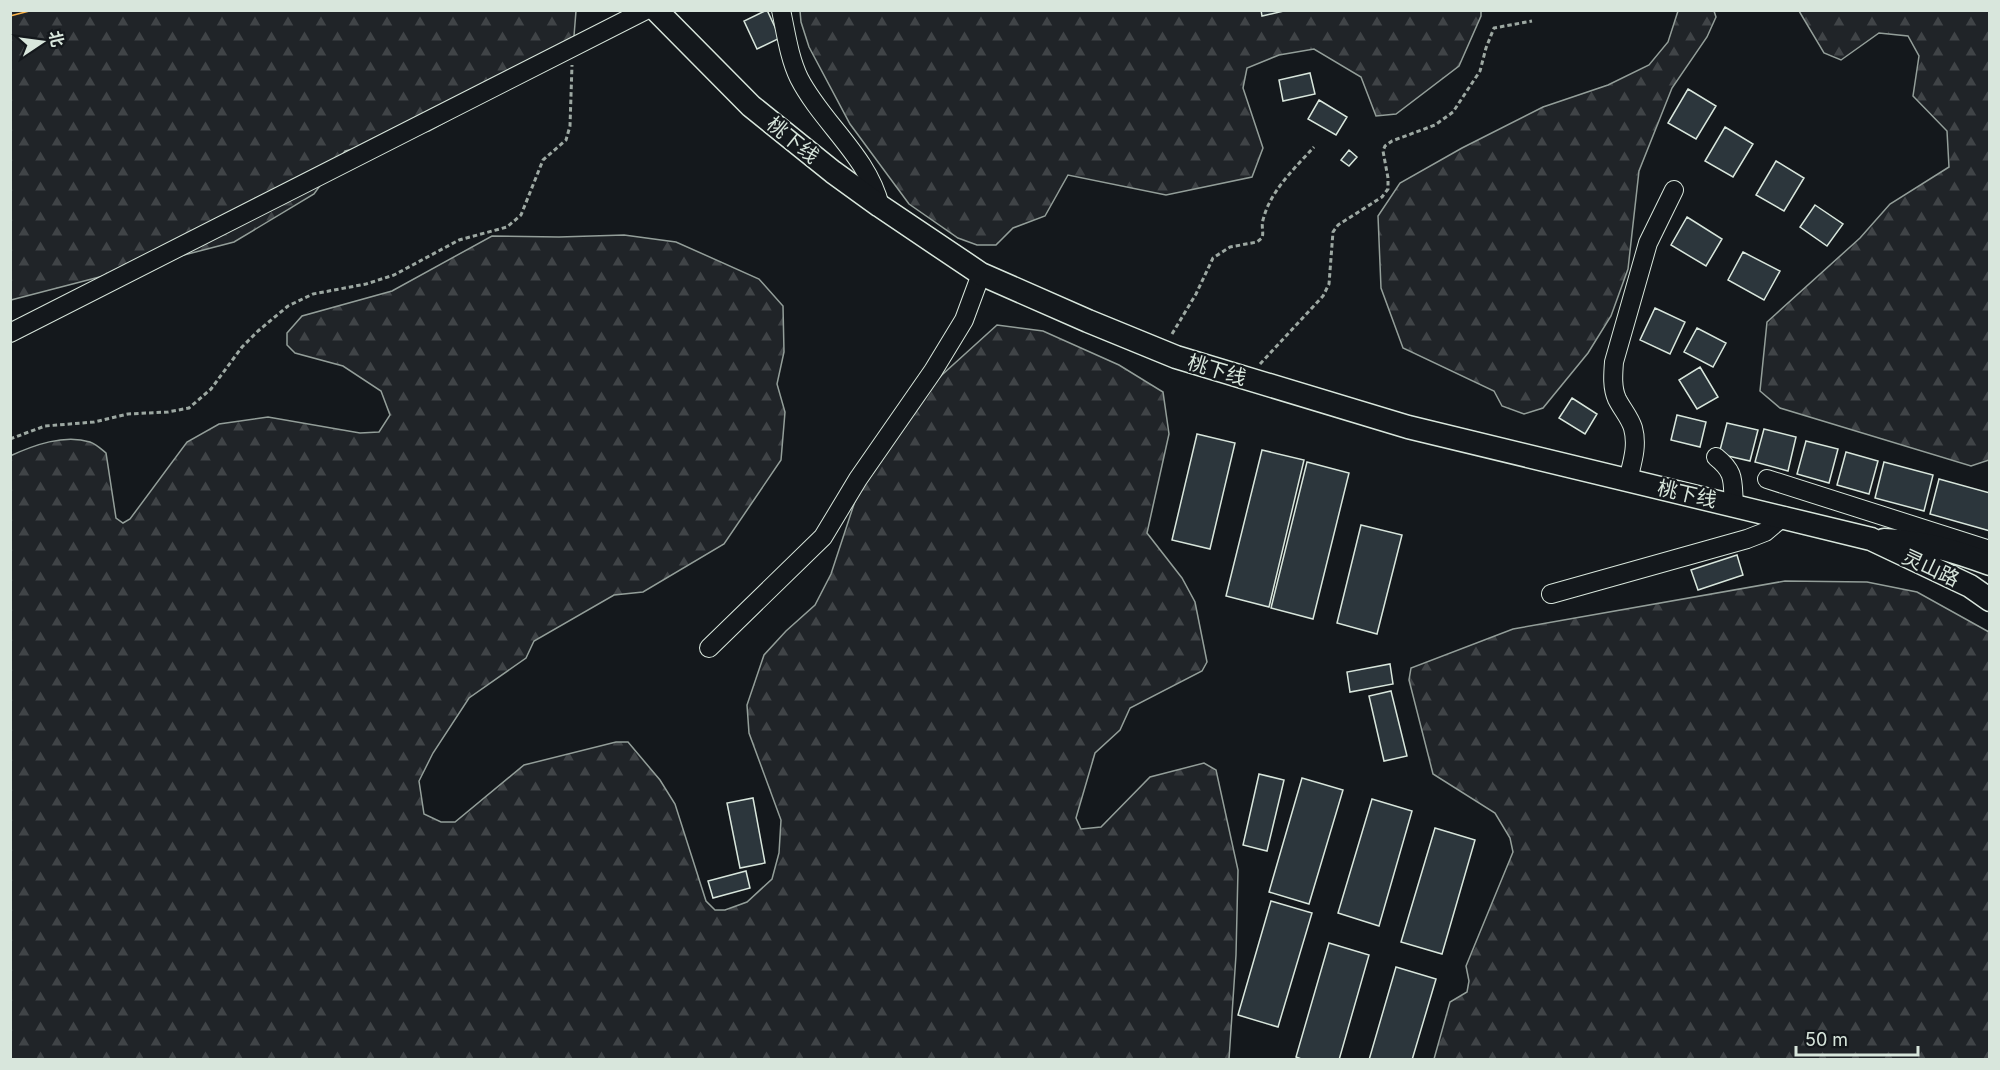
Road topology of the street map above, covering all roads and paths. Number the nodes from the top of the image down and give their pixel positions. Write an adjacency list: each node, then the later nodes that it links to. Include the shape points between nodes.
1 (645, 10): 10 (street)
2 (656, 10): 8 (main road, 桃下线, via 751,106)
3 (781, 10): 8 (street, via 799,78 872,181)
4 (1532, 21): 12 (path, via 1494,28 1480,71 1454,112 1435,125 1385,146 1388,189 1333,231 1329,284 1323,296)
5 (572, 62): 13 (path, via 566,140 543,160 521,215 507,226 459,240 394,275 313,294 288,306 242,347 211,389 189,408 45,426)
6 (1314, 147): 11 (path, via 1266,208 1262,238 1213,258)
7 (1674, 190): 16 (street, via 1648,243 1614,362 1616,398 1633,427 1634,454)
8 (880, 206): 9 (main road, 桃下线)
9 (981, 274): 11 (main road, 桃下线); 24 (street, via 964,320 823,537)
10 (10, 333)
11 (1162, 351): 12 (main road, 桃下线)
12 (1246, 378): 16 (main road, 桃下线, via 1408,427)
13 (10, 439)
14 (1716, 457): 17 (street, via 1732,473)
15 (1767, 479): 20 (street)
16 (1628, 480): 17 (main road, 桃下线)
17 (1734, 505): 18 (main road, 桃下线)
18 (1784, 516): 19 (main road, 桃下线); 22 (street, via 1765,532 1748,539)
19 (1871, 539): 21 (main road, via 1948,549); 23 (main road, 灵山路, via 1970,586)
20 (1989, 550)
21 (1989, 564)
22 (1551, 594)
23 (1989, 600)
24 (709, 648)

